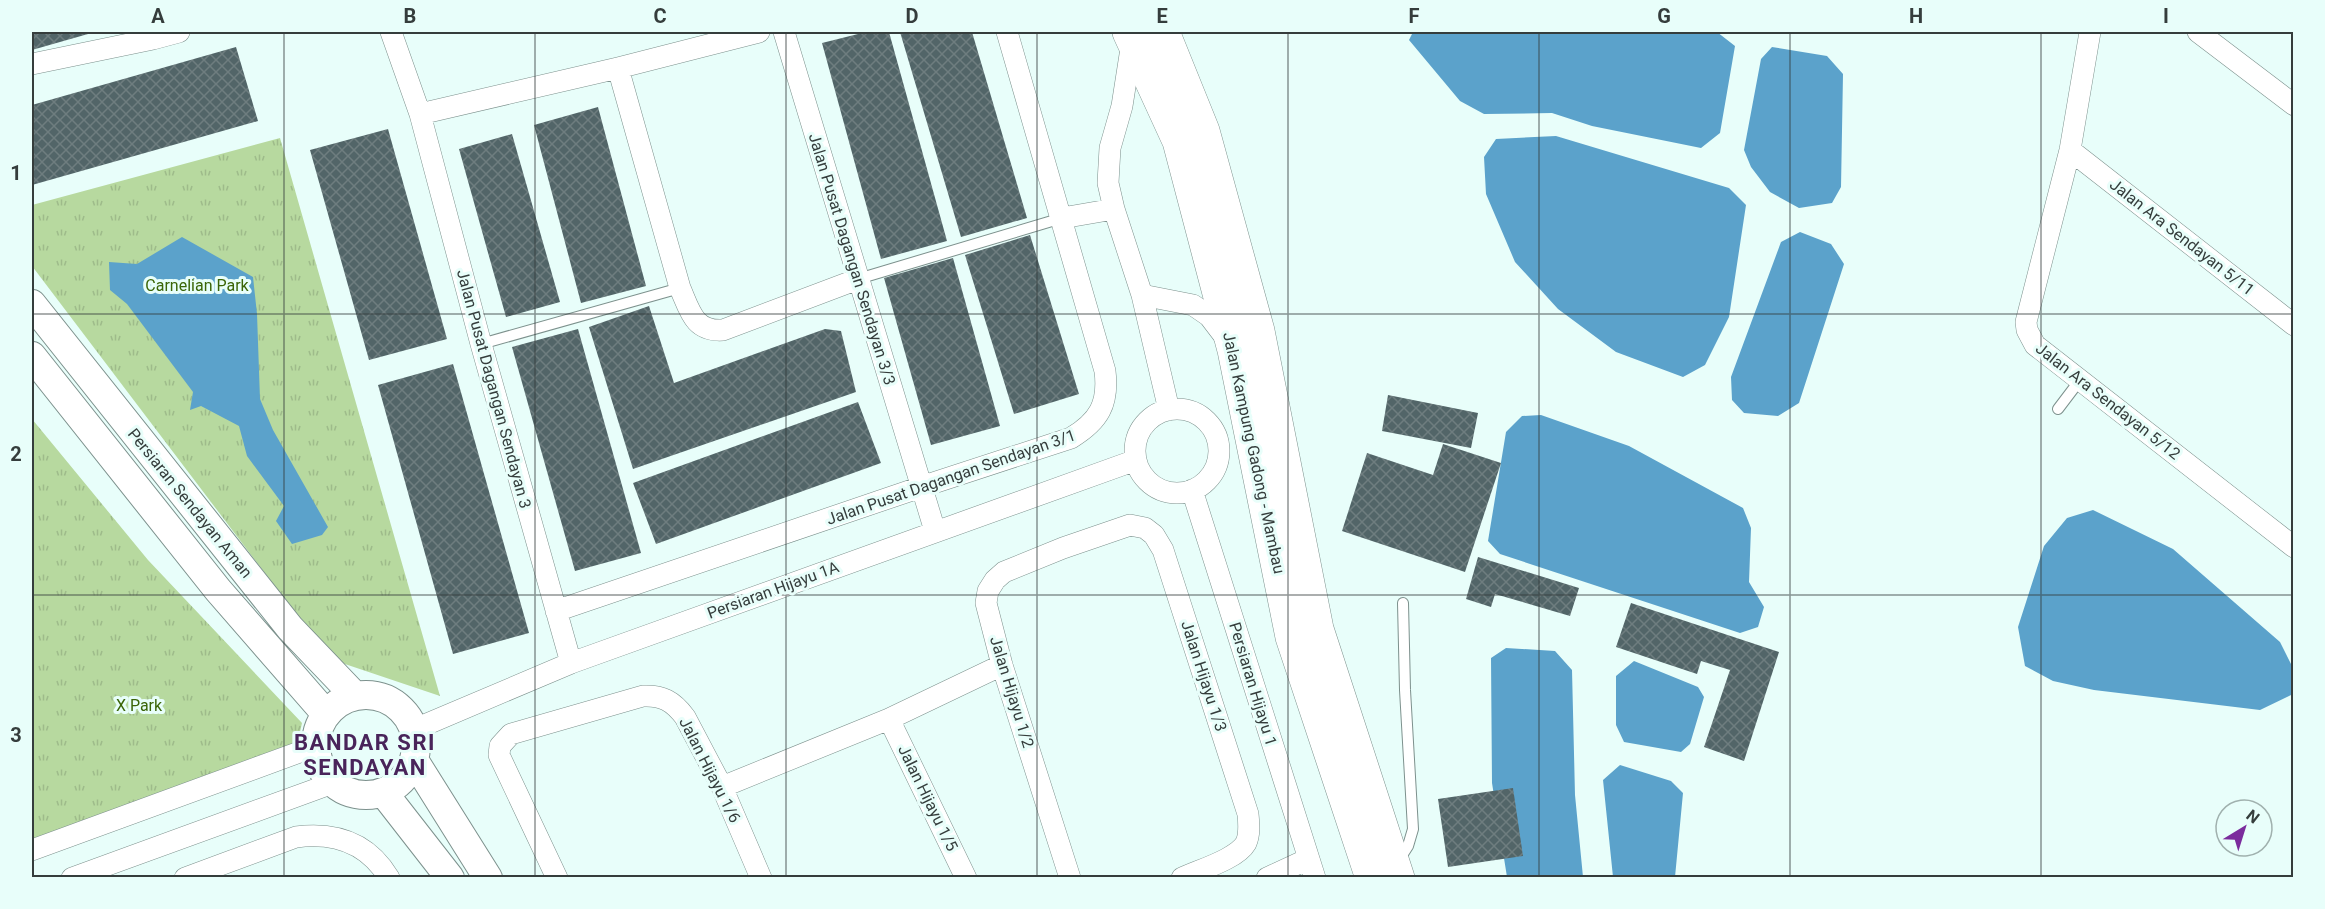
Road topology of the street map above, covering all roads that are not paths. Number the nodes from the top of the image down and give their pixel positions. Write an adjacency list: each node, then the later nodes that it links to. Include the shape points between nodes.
1 (179, 32): 9 (street)
2 (391, 32): 13 (street, Jalan Pusat Dagangan Sendayan 3)
3 (759, 32): 11 (street)
4 (784, 32): 17 (street, Jalan Pusat Dagangan Sendayan 3/3)
5 (1007, 32): 16 (street, Jalan Pusat Dagangan Sendayan 3/1)
6 (2090, 32): 14 (street, Jalan Ara Sendayan 5/12)
7 (2198, 32): 12 (street)
8 (1142, 34): 15 (street, via 1110,148 1108,183); 23 (main road, Jalan Kampung Gadong - Mambau, via 1179,141); 49 (main road, Jalan Kampung Gadong - Mambau, via 1203,131 1258,331 1317,629)
9 (152, 35): 10 (street)
10 (32, 64)
11 (618, 68): 13 (street); 18 (street)
12 (2294, 105)
13 (420, 114): 22 (street, Jalan Pusat Dagangan Sendayan 3)
14 (2070, 150): 21 (street, Jalan Ara Sendayan 5/11); 25 (street, Jalan Ara Sendayan 5/12, via 2026,322 2035,345)
15 (1114, 209): 16 (street); 19 (street)
16 (1062, 218): 17 (lane); 29 (street, Jalan Pusat Dagangan Sendayan 3/1, via 1105,371 1105,401 1097,417 1071,438)
17 (858, 279): 18 (street, via 723,330 711,330 693,318); 29 (street, Jalan Pusat Dagangan Sendayan 3/3)
18 (680, 288): 22 (lane)
19 (1142, 295): 23 (street, via 1202,309); 27 (street)
20 (32, 304): 38 (street, Persiaran Sendayan Aman, via 290,628)
21 (2294, 325)
22 (481, 344): 35 (street, Jalan Pusat Dagangan Sendayan 3)
23 (1234, 350): 49 (main road, Jalan Kampung Gadong - Mambau, via 1292,637)
24 (32, 356): 39 (street, Persiaran Sendayan Aman, via 218,590)
25 (2080, 380): 26 (lane); 32 (street, Jalan Ara Sendayan 5/12)
26 (2058, 409)
27 (1169, 410): 28 (street, via 1156,414 1138,434); 30 (street, via 1196,414 1214,433 1218,446 1214,472)
28 (1136, 460): 30 (street, via 1141,474 1157,488 1178,493); 31 (street, Persiaran Hijayu 1A)
29 (921, 487): 31 (street, Jalan Pusat Dagangan Sendayan 3/3); 35 (street, Jalan Pusat Dagangan Sendayan 3/1)
30 (1192, 490): 48 (street, Persiaran Hijayu 1)
31 (935, 531): 36 (street, Persiaran Hijayu 1A)
32 (2294, 547)
33 (1064, 548): 37 (street, Jalan Hijayu 1/2, via 1004,572 988,591 986,603); 59 (street, Jalan Hijayu 1/3, via 1130,525 1154,535 1163,550 1250,830 1236,854)
34 (1403, 603): 49 (lane, via 1413,829 1408,846)
35 (556, 611): 36 (street, Jalan Pusat Dagangan Sendayan 3)
36 (572, 663): 41 (street, Persiaran Hijayu 1A)
37 (1002, 665): 40 (street); 58 (street, Jalan Hijayu 1/2)
38 (355, 696): 39 (street); 41 (street, via 390,703 407,717)
39 (326, 714): 42 (street)
40 (889, 719): 45 (street); 57 (street, Jalan Hijayu 1/5)
41 (413, 730): 43 (street)
42 (316, 746): 44 (street, via 321,766); 47 (street)
43 (414, 760): 46 (street, via 402,779); 54 (street)
44 (333, 783): 46 (street, via 348,792); 50 (street)
45 (722, 788): 55 (street, Jalan Hijayu 1/6, via 685,717 668,699 657,695 511,734 500,746 499,755); 56 (street, Jalan Hijayu 1/6)
46 (383, 792): 53 (street)
47 (32, 850)
48 (1312, 868): 60 (street)
49 (1388, 874)
50 (72, 878)
51 (185, 878): 52 (street, via 314,834 352,842 367,851)
52 (389, 878)
53 (450, 878)
54 (488, 878)
55 (557, 878)
56 (761, 878)
57 (966, 878)
58 (1070, 878)
59 (1182, 878)
60 (1267, 878)

